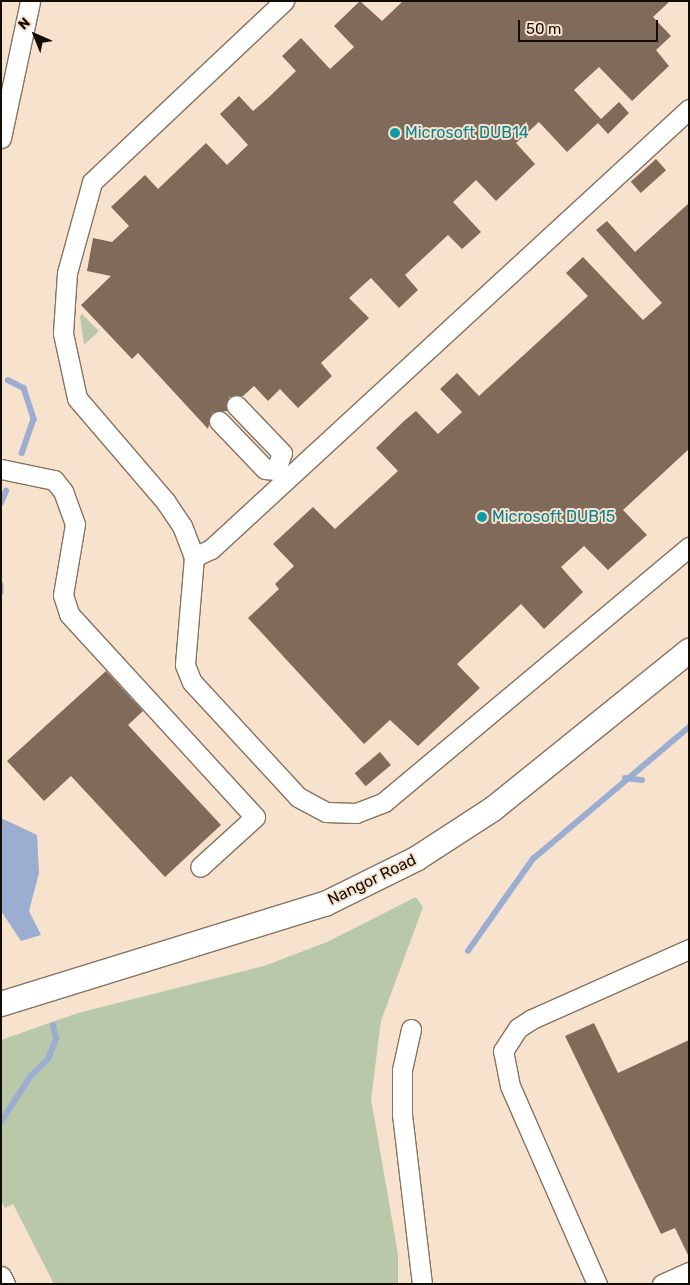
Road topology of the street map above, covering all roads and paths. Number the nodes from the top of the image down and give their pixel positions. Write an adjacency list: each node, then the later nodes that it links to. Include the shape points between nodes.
1 (30, 1): 4 (street)
2 (284, 1): 10 (street, via 92,182 67,273 63,332 77,398 166,502 182,526)
3 (689, 109): 8 (street)
4 (1, 138)
5 (236, 405): 8 (street, via 282,453)
6 (219, 421): 8 (street, via 265,469)
7 (1, 469): 12 (street, via 54,480 64,491 75,524 63,595 69,614 255,817)
8 (280, 476): 10 (street, via 211,549)
9 (689, 547): 10 (street, via 384,802 340,814 312,807 298,797 187,674 183,657)
10 (194, 557)
11 (689, 651): 14 (main road, Nangor Road, via 493,809 416,859 325,904)
12 (200, 867)
13 (689, 949): 20 (street, via 532,1019 518,1028 503,1052 510,1086)
14 (1, 1004)
15 (411, 1029): 19 (street, via 402,1070 402,1114)
16 (689, 1272): 21 (street)
17 (1, 1276): 18 (street)
18 (5, 1284)
19 (422, 1284)
20 (597, 1284)
21 (662, 1284)

